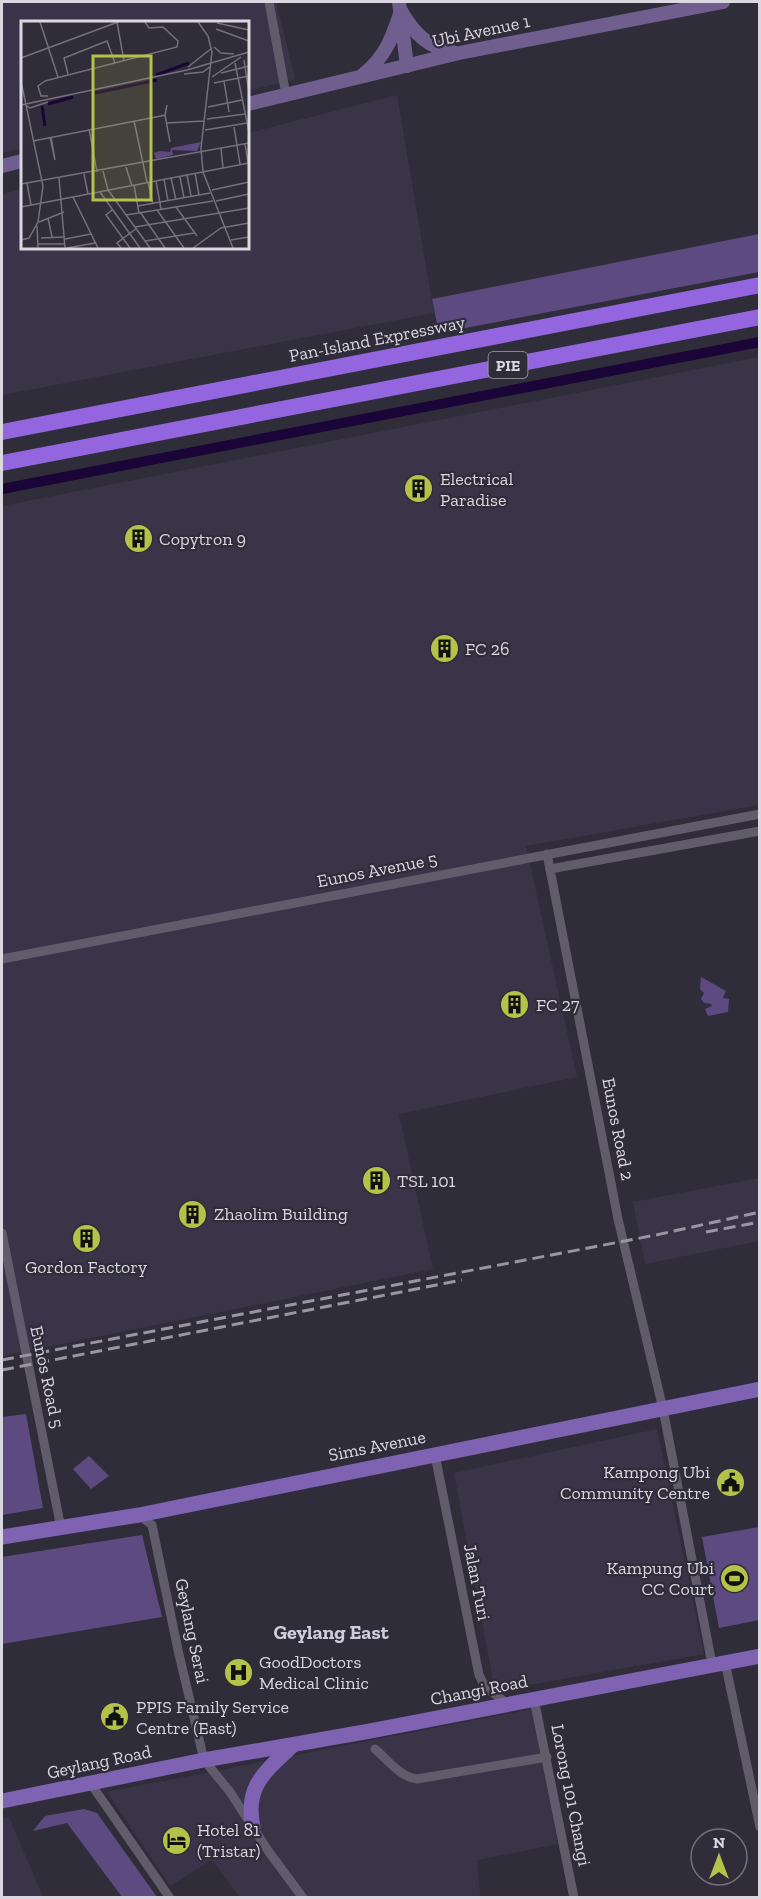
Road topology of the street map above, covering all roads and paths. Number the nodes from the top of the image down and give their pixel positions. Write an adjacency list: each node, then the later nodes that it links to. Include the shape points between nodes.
1 (269, 2): 7 (street)
2 (723, 2): 4 (street, Ubi Avenue 1)
3 (400, 6): 4 (street, via 424,42 439,50); 5 (street); 6 (street, via 385,52)
4 (459, 53): 5 (street, Ubi Avenue 1)
5 (407, 66): 6 (street, Ubi Avenue 1)
6 (360, 77): 7 (street, Ubi Avenue 1)
7 (286, 95): 8 (street, Ubi Avenue 1)
8 (249, 104)
9 (21, 161): 10 (street)
10 (2, 166)
11 (759, 285): 13 (highway, Pan-Island Expressway / PIE)
12 (759, 317): 14 (highway, PIE)
13 (2, 432)
14 (2, 463)
15 (759, 814): 17 (street, Eunos Avenue 5)
16 (759, 831): 18 (street)
17 (546, 854): 18 (street, Eunos Road 2); 19 (street, Eunos Avenue 5)
18 (549, 869): 22 (street, Eunos Road 2, via 618,1219)
19 (2, 959)
20 (2, 1233): 25 (street, Eunos Road 5)
21 (759, 1389): 22 (main road, Sims Avenue)
22 (663, 1409): 23 (main road, Sims Avenue); 28 (street, Eunos Road 2)
23 (435, 1455): 24 (main road, Sims Avenue); 30 (street, Jalan Turi, via 479,1675 485,1687)
24 (139, 1515): 25 (main road, Sims Avenue); 34 (street, Geylang Serai, via 152,1525)
25 (61, 1528): 26 (main road, Sims Avenue)
26 (2, 1537)
27 (759, 1656): 28 (main road, Changi Road)
28 (719, 1663): 29 (main road, Changi Road); 38 (street, Eunos Road 2, via 744,1749)
29 (534, 1699): 30 (main road, Changi Road); 33 (street, Lorong 101 Changi)
30 (508, 1704): 31 (main road, Changi Road)
31 (293, 1745): 34 (main road, Changi Road); 37 (main road, via 253,1790 250,1811)
32 (375, 1749): 33 (street, via 399,1772 417,1779)
33 (546, 1757): 41 (street, Lorong 101 Changi)
34 (204, 1760): 35 (main road, Geylang Road); 37 (street)
35 (91, 1784): 36 (main road, Geylang Road); 39 (street)
36 (2, 1801)
37 (254, 1827): 40 (street)
38 (759, 1827)
39 (170, 1898)
40 (303, 1898)
41 (574, 1898)

